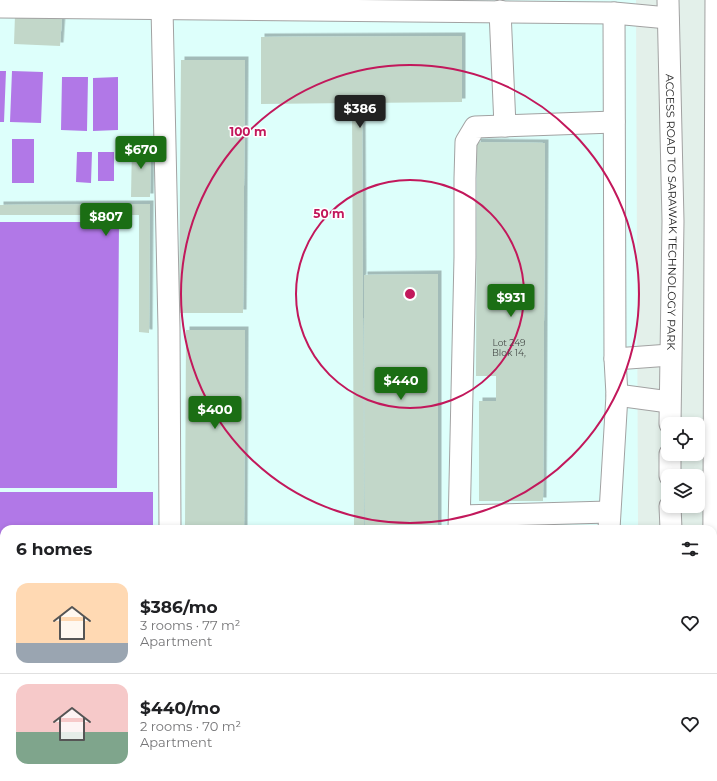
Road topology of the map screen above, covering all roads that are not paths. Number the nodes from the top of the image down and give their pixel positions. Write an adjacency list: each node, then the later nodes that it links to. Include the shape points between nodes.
1 (716, 0): 19 (street)
2 (0, 7): 3 (street)
3 (162, 8): 5 (street); 17 (street, via 169,328)
4 (668, 9): 6 (street); 9 (street, ACCESS ROAD TO SARAWAK TECHNOLOGY PARK, via 673,221)
5 (500, 11): 6 (street); 8 (street)
6 (614, 13): 7 (street)
7 (614, 122): 8 (street); 10 (street)
8 (505, 126): 16 (street, via 475,127 466,142)
9 (670, 355): 10 (street); 12 (street, ACCESS ROAD TO SARAWAK TECHNOLOGY PARK)
10 (615, 359): 11 (street)
11 (617, 395): 12 (street); 15 (street)
12 (670, 402): 13 (street, ACCESS ROAD TO SARAWAK TECHNOLOGY PARK)
13 (670, 417)
14 (670, 513): 18 (street)
15 (609, 521): 16 (street)
16 (460, 522)
17 (170, 525)
18 (671, 525)
19 (714, 525)

